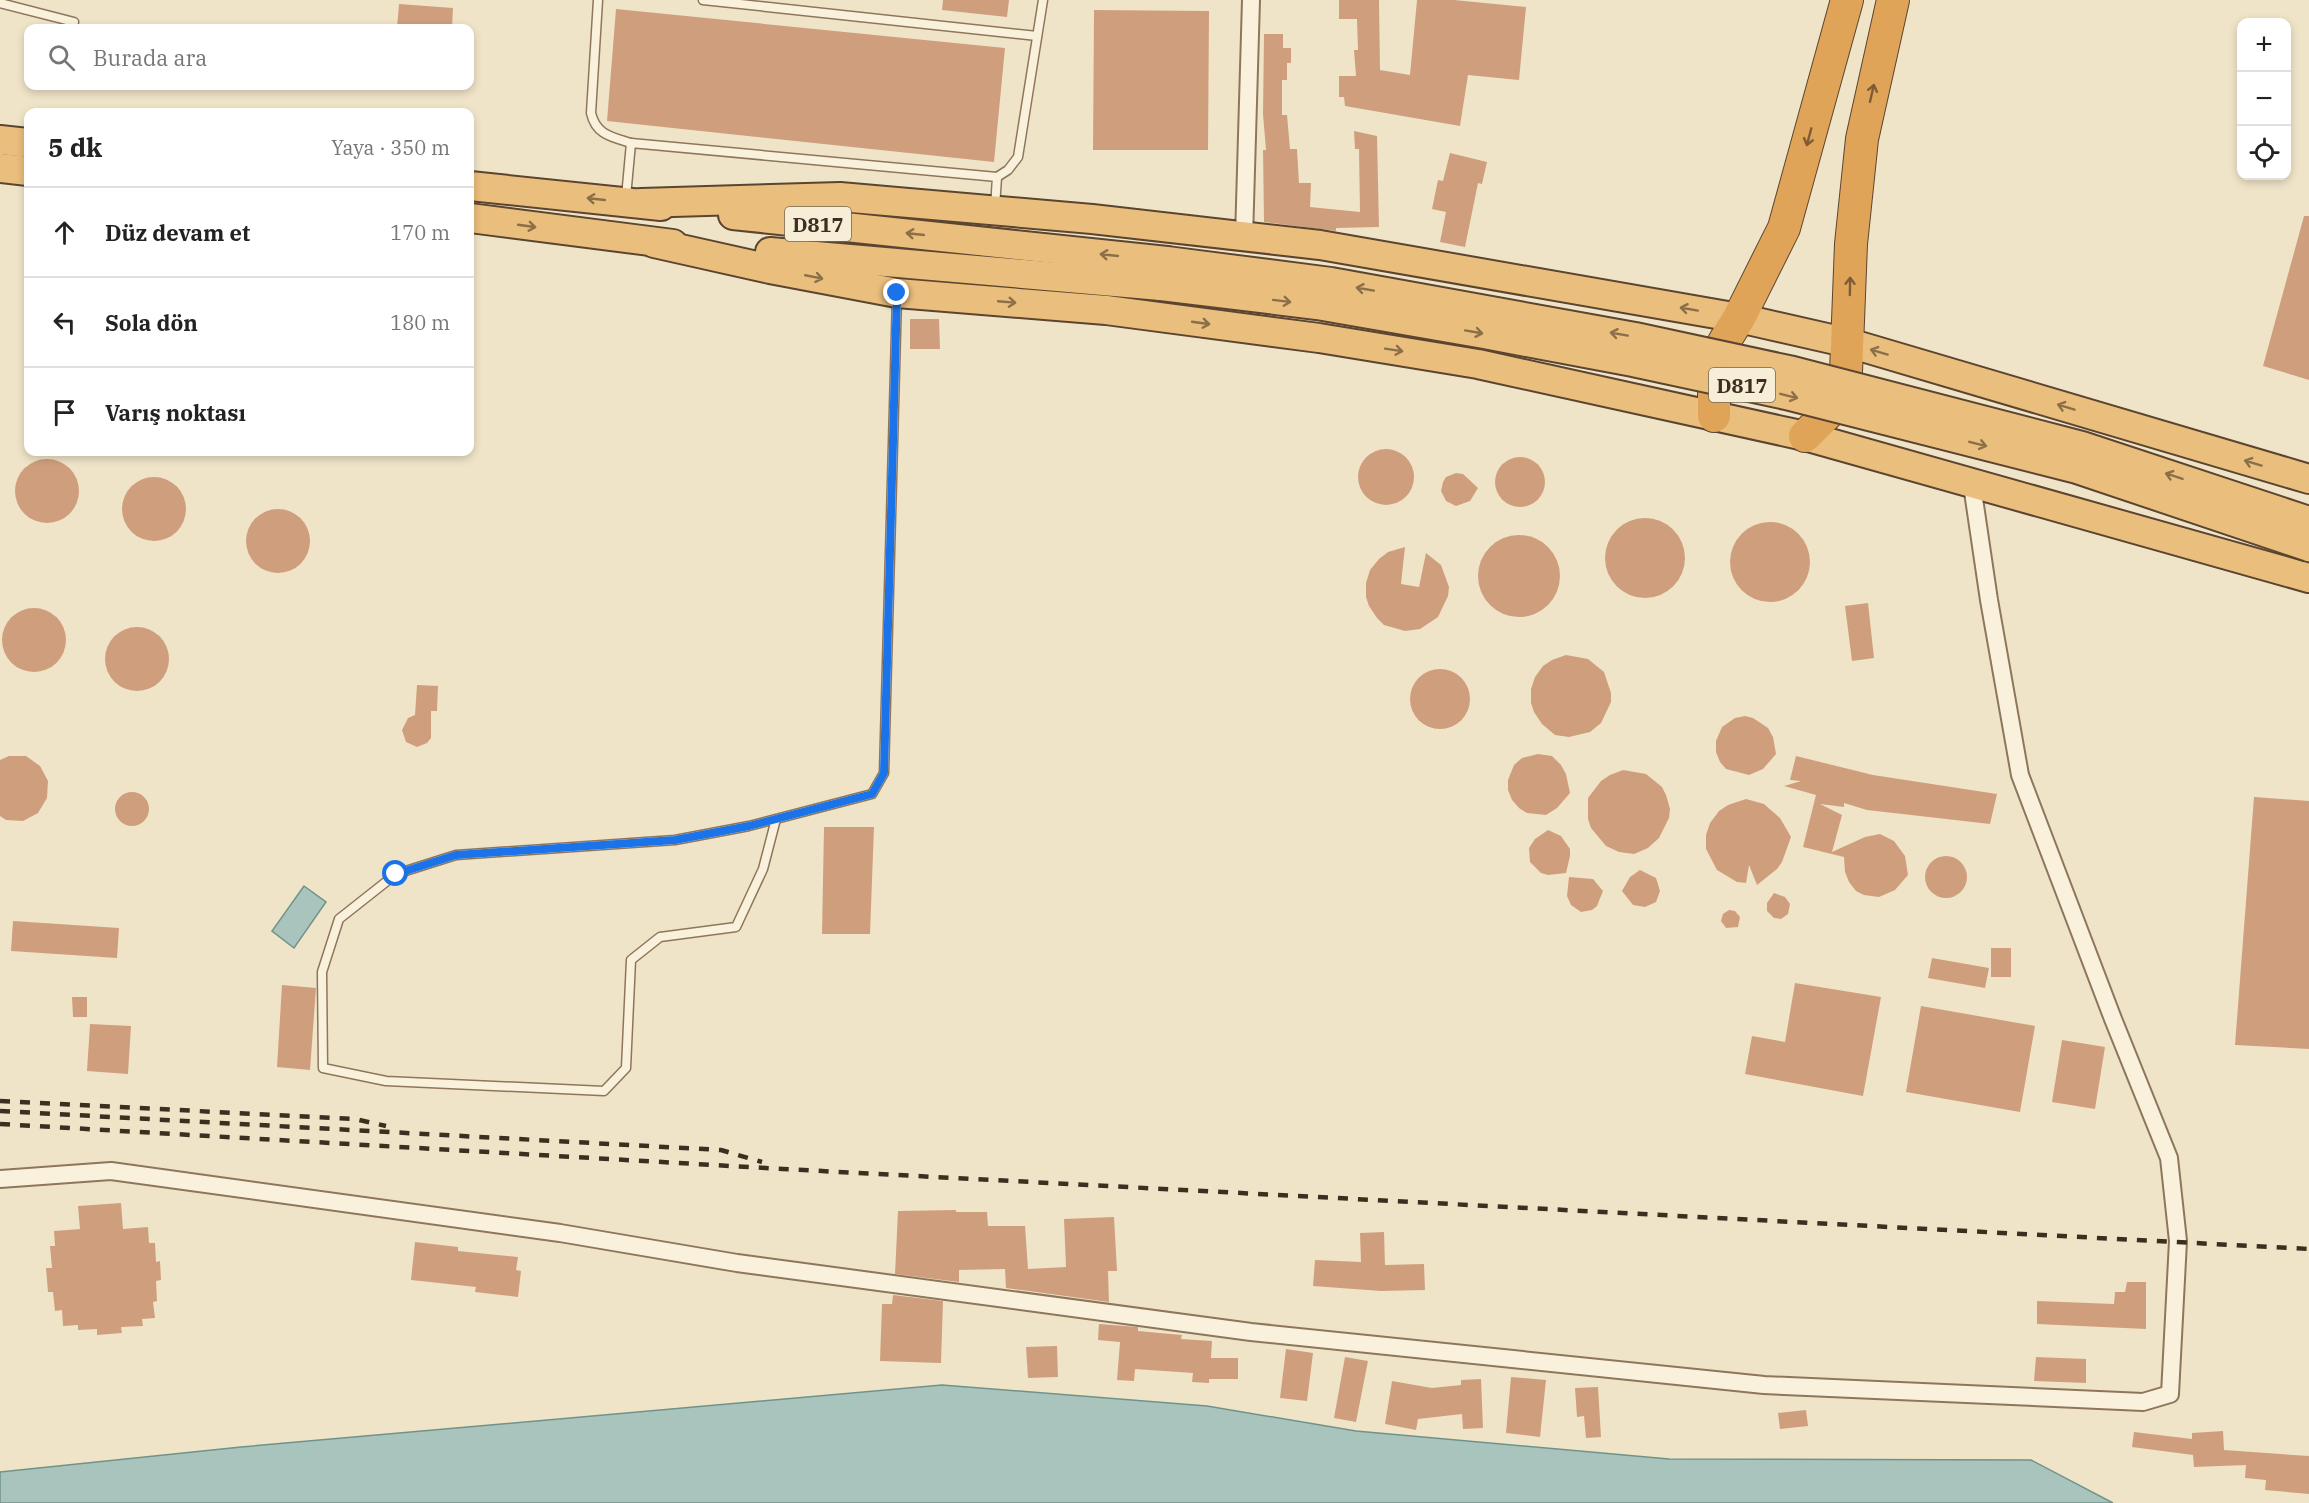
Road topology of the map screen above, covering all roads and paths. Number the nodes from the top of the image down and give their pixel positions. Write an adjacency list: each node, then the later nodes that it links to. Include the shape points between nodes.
1 (598, 0): 12 (lane, via 591,113 603,134)
2 (703, 0): 9 (lane)
3 (1043, 0): 9 (lane)
4 (1251, 0): 20 (street)
5 (1847, 0): 24 (highway, one-way to 24, via 1784,228)
6 (1893, 0): 25 (highway, one-way to 6, via 1851,244 1862,139)
7 (0, 3): 8 (lane)
8 (74, 22)
9 (1037, 36): 15 (lane, via 1018,158)
10 (0, 140): 11 (highway)
11 (24, 143)
12 (631, 143): 15 (lane); 17 (lane)
13 (0, 168): 14 (highway)
14 (24, 171)
15 (997, 177): 18 (lane)
16 (474, 186): 17 (highway, D817, one-way to 16)
17 (634, 202): 18 (highway, via 840,197); 22 (highway, D817, one-way to 17)
18 (994, 210): 20 (highway)
19 (474, 219): 21 (highway, D817, one-way to 21)
20 (1244, 238): 24 (highway, one-way to 20, via 1320,245)
21 (654, 243): 22 (highway, D817); 23 (highway, one-way to 23)
22 (1164, 273): 30 (highway, D817, one-way to 22, bridge, via 2082,446 1793,371 1635,337 1331,282); 31 (highway, D817, one-way to 31, bridge, via 1786,395 2077,469)
23 (897, 293): 26 (highway, one-way to 26, via 1106,310 1319,338 1478,364); 33 (lane, via 884,773 872,794)
24 (1739, 318): 25 (highway); 26 (highway, via 1724,342 1714,386)
25 (1849, 343): 27 (highway, via 1846,372 1828,413); 28 (highway, one-way to 25)
26 (1714, 416): 27 (highway)
27 (1805, 436): 29 (highway)
28 (2309, 479)
29 (1972, 485): 32 (highway); 34 (street, via 2020,775 2169,1158 2178,1241 2170,1394 2144,1402 1764,1385 1251,1332 737,1263 561,1233 111,1171)
30 (2309, 521)
31 (2309, 546)
32 (2309, 578)
33 (776, 819): 33 (lane, via 675,840 456,855 396,874 339,919 322,972 323,1068 386,1081 604,1091 626,1068 631,960 660,937 736,927 763,869)
34 (0, 1179)

